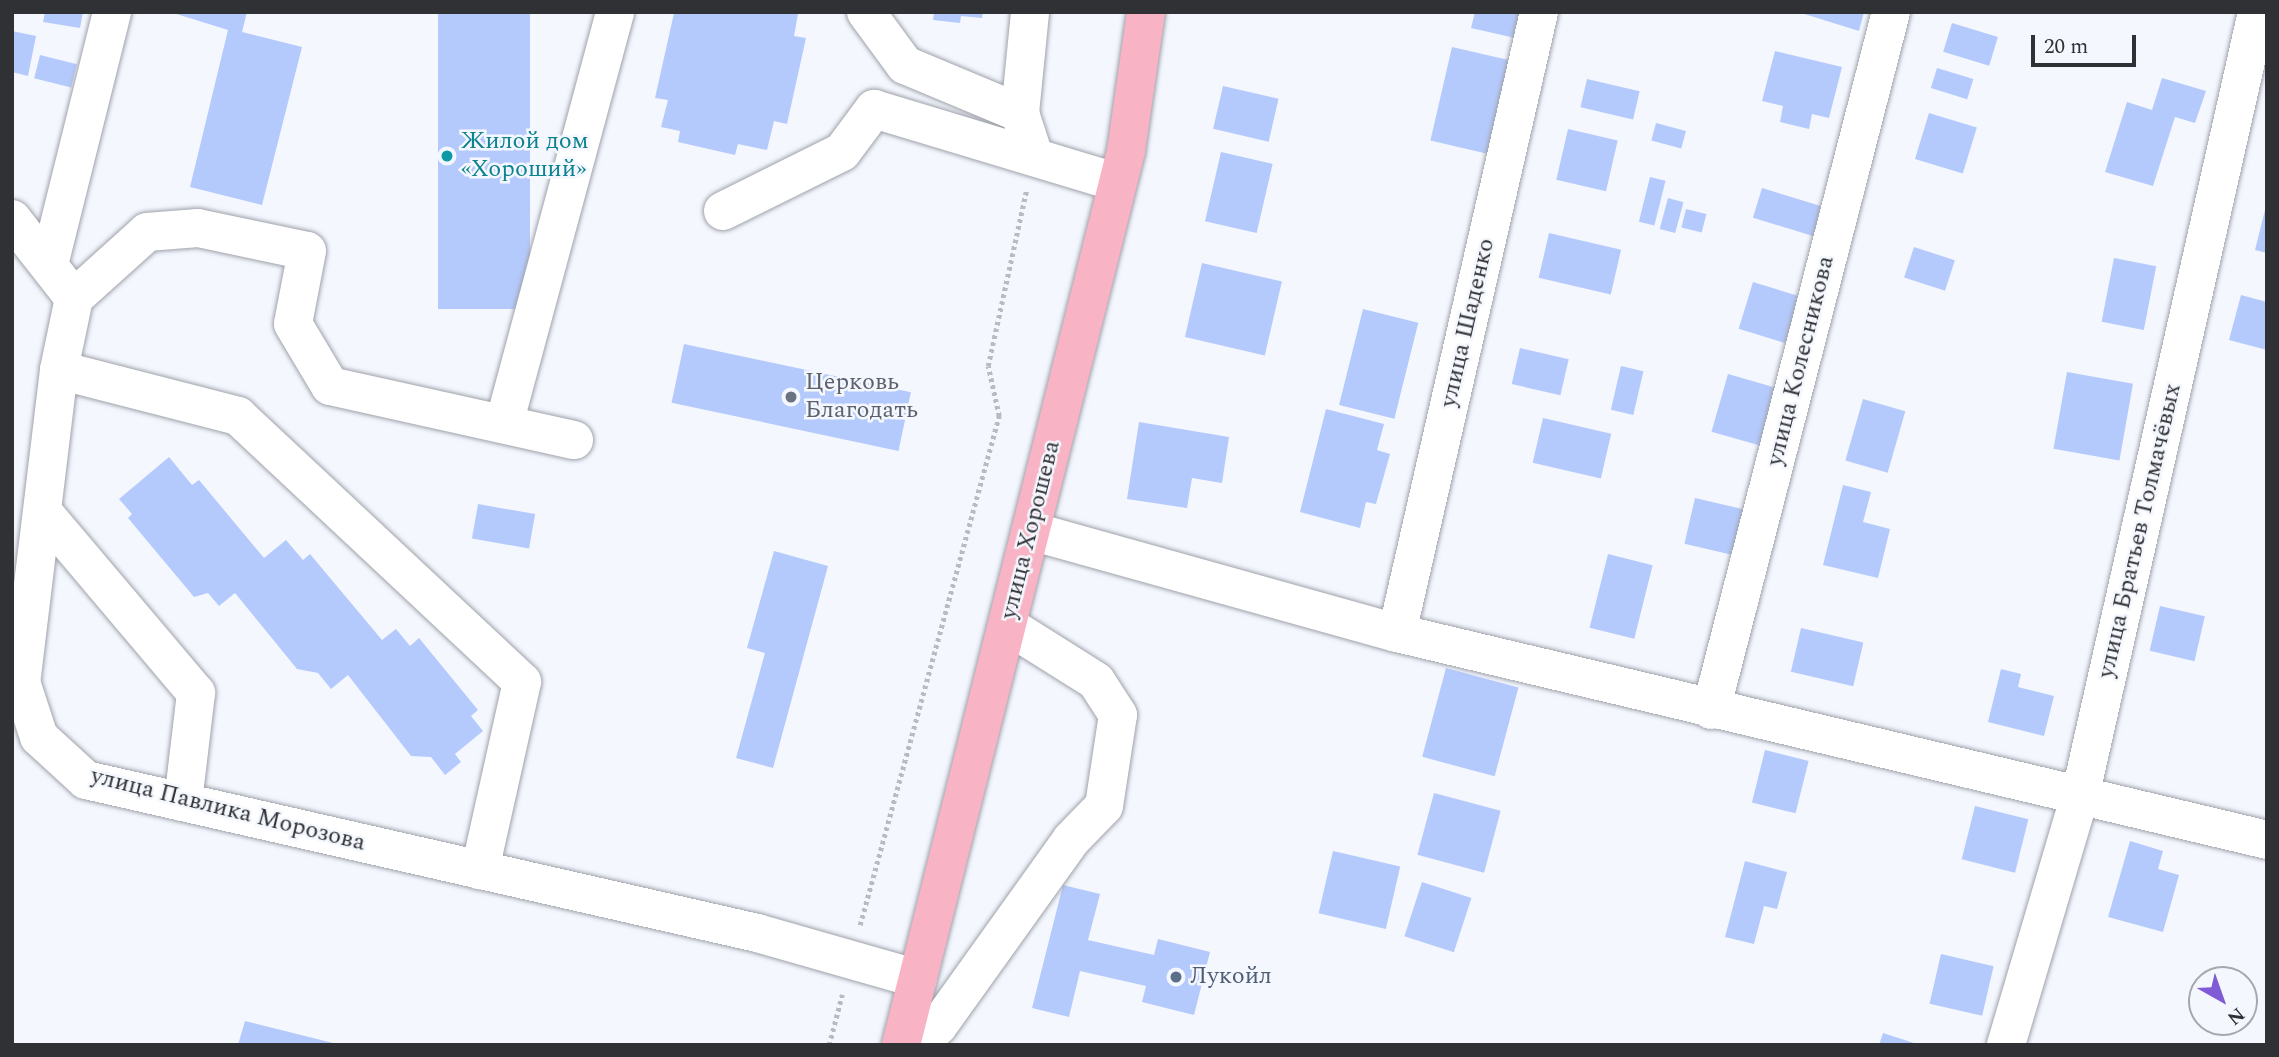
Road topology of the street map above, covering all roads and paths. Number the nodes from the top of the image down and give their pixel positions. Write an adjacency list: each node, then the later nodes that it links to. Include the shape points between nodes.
1 (112, 12): 14 (street)
2 (615, 12): 17 (street)
3 (866, 12): 9 (street, via 905,65)
4 (1030, 12): 9 (street)
5 (1146, 12): 11 (main road, улица Хорошева, via 1126,151)
6 (1539, 12): 23 (street, улица Шаденко)
7 (1891, 12): 25 (street, улица Колесникова)
8 (2257, 12): 26 (street, улица Братьев Толмачёвых)
9 (1020, 113): 10 (street)
10 (1034, 156): 11 (street); 12 (street, via 874,109 842,152); 30 (path, via 988,366 999,415)
11 (1116, 182): 20 (main road, улица Хорошева)
12 (723, 211)
13 (12, 219): 14 (street)
14 (49, 265): 15 (street)
15 (74, 298): 16 (street, улица Павлика Морозова); 17 (street, via 147,232 198,228 307,251 293,324 330,386)
16 (60, 370): 19 (street, улица Павлика Морозова); 29 (street, via 238,416 522,682)
17 (504, 424): 18 (street)
18 (574, 440)
19 (43, 512): 21 (street, улица Павлика Морозова); 27 (street, via 197,693)
20 (1031, 531): 22 (main road, улица Хорошева); 23 (street)
21 (22, 589): 24 (street, улица Павлика Морозова)
22 (1007, 625): 31 (main road, улица Хорошева); 34 (street, via 1096,681 1118,715 1104,806 1071,841 938,1026)
23 (1396, 633): 25 (street)
24 (17, 688): 27 (street, улица Павлика Морозова, via 39,737 86,780)
25 (1711, 710): 26 (street)
26 (2081, 792): 28 (street); 35 (street, улица Братьев Толмачёвых)
27 (183, 802): 29 (street, улица Павлика Морозова)
28 (2267, 840)
29 (480, 870): 30 (street, улица Павлика Морозова)
30 (851, 958): 31 (street, улица Павлика Морозова); 32 (path)
31 (918, 979): 33 (main road, улица Хорошева)
32 (829, 1045)
33 (901, 1045)
34 (918, 1045)
35 (2006, 1045)

